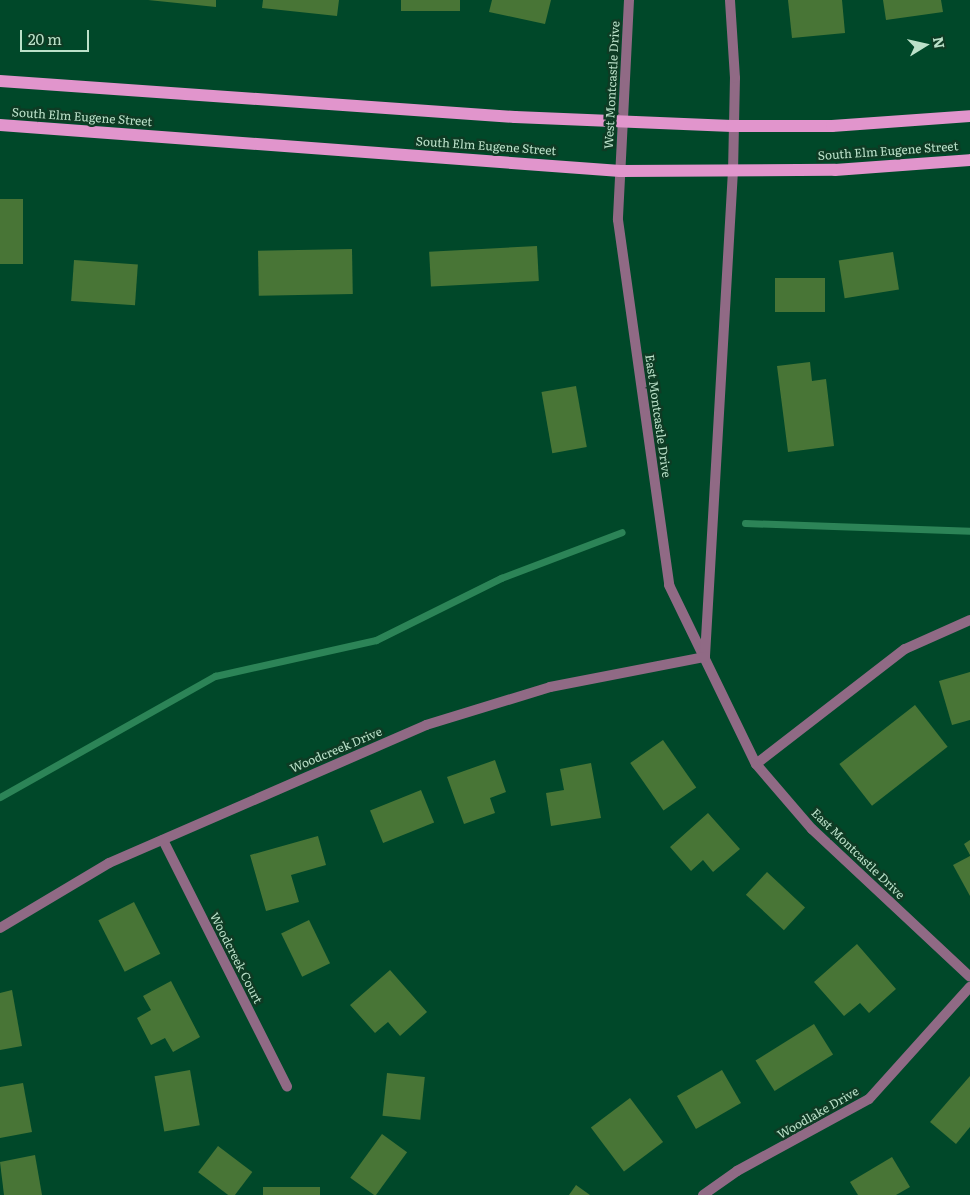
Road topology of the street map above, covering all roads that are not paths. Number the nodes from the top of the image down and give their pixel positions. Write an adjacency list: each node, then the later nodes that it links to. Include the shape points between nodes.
1 (629, 0): 5 (street, West Montcastle Drive)
2 (730, 0): 7 (street, via 735,78)
3 (0, 81): 5 (main road, via 505,117)
4 (970, 116): 7 (main road, via 832,126)
5 (621, 120): 7 (main road); 9 (street, West Montcastle Drive)
6 (0, 125): 9 (main road, South Elm Eugene Street)
7 (732, 126): 10 (street)
8 (970, 160): 10 (main road, South Elm Eugene Street)
9 (620, 171): 10 (main road, South Elm Eugene Street); 12 (street, East Montcastle Drive, via 618,220 669,585)
10 (733, 172): 12 (street, East Montcastle Drive)
11 (970, 620): 13 (street, via 905,649)
12 (705, 657): 13 (street, East Montcastle Drive); 14 (street, Woodcreek Drive, via 479,705)
13 (756, 764): 16 (street, East Montcastle Drive, via 812,829)
14 (163, 840): 15 (street, Woodcreek Drive, via 109,863); 18 (street, Woodcreek Court)
15 (0, 928)
16 (970, 977)
17 (970, 988): 19 (street, Woodlake Drive, via 868,1099 738,1171)
18 (287, 1087)
19 (703, 1195)

